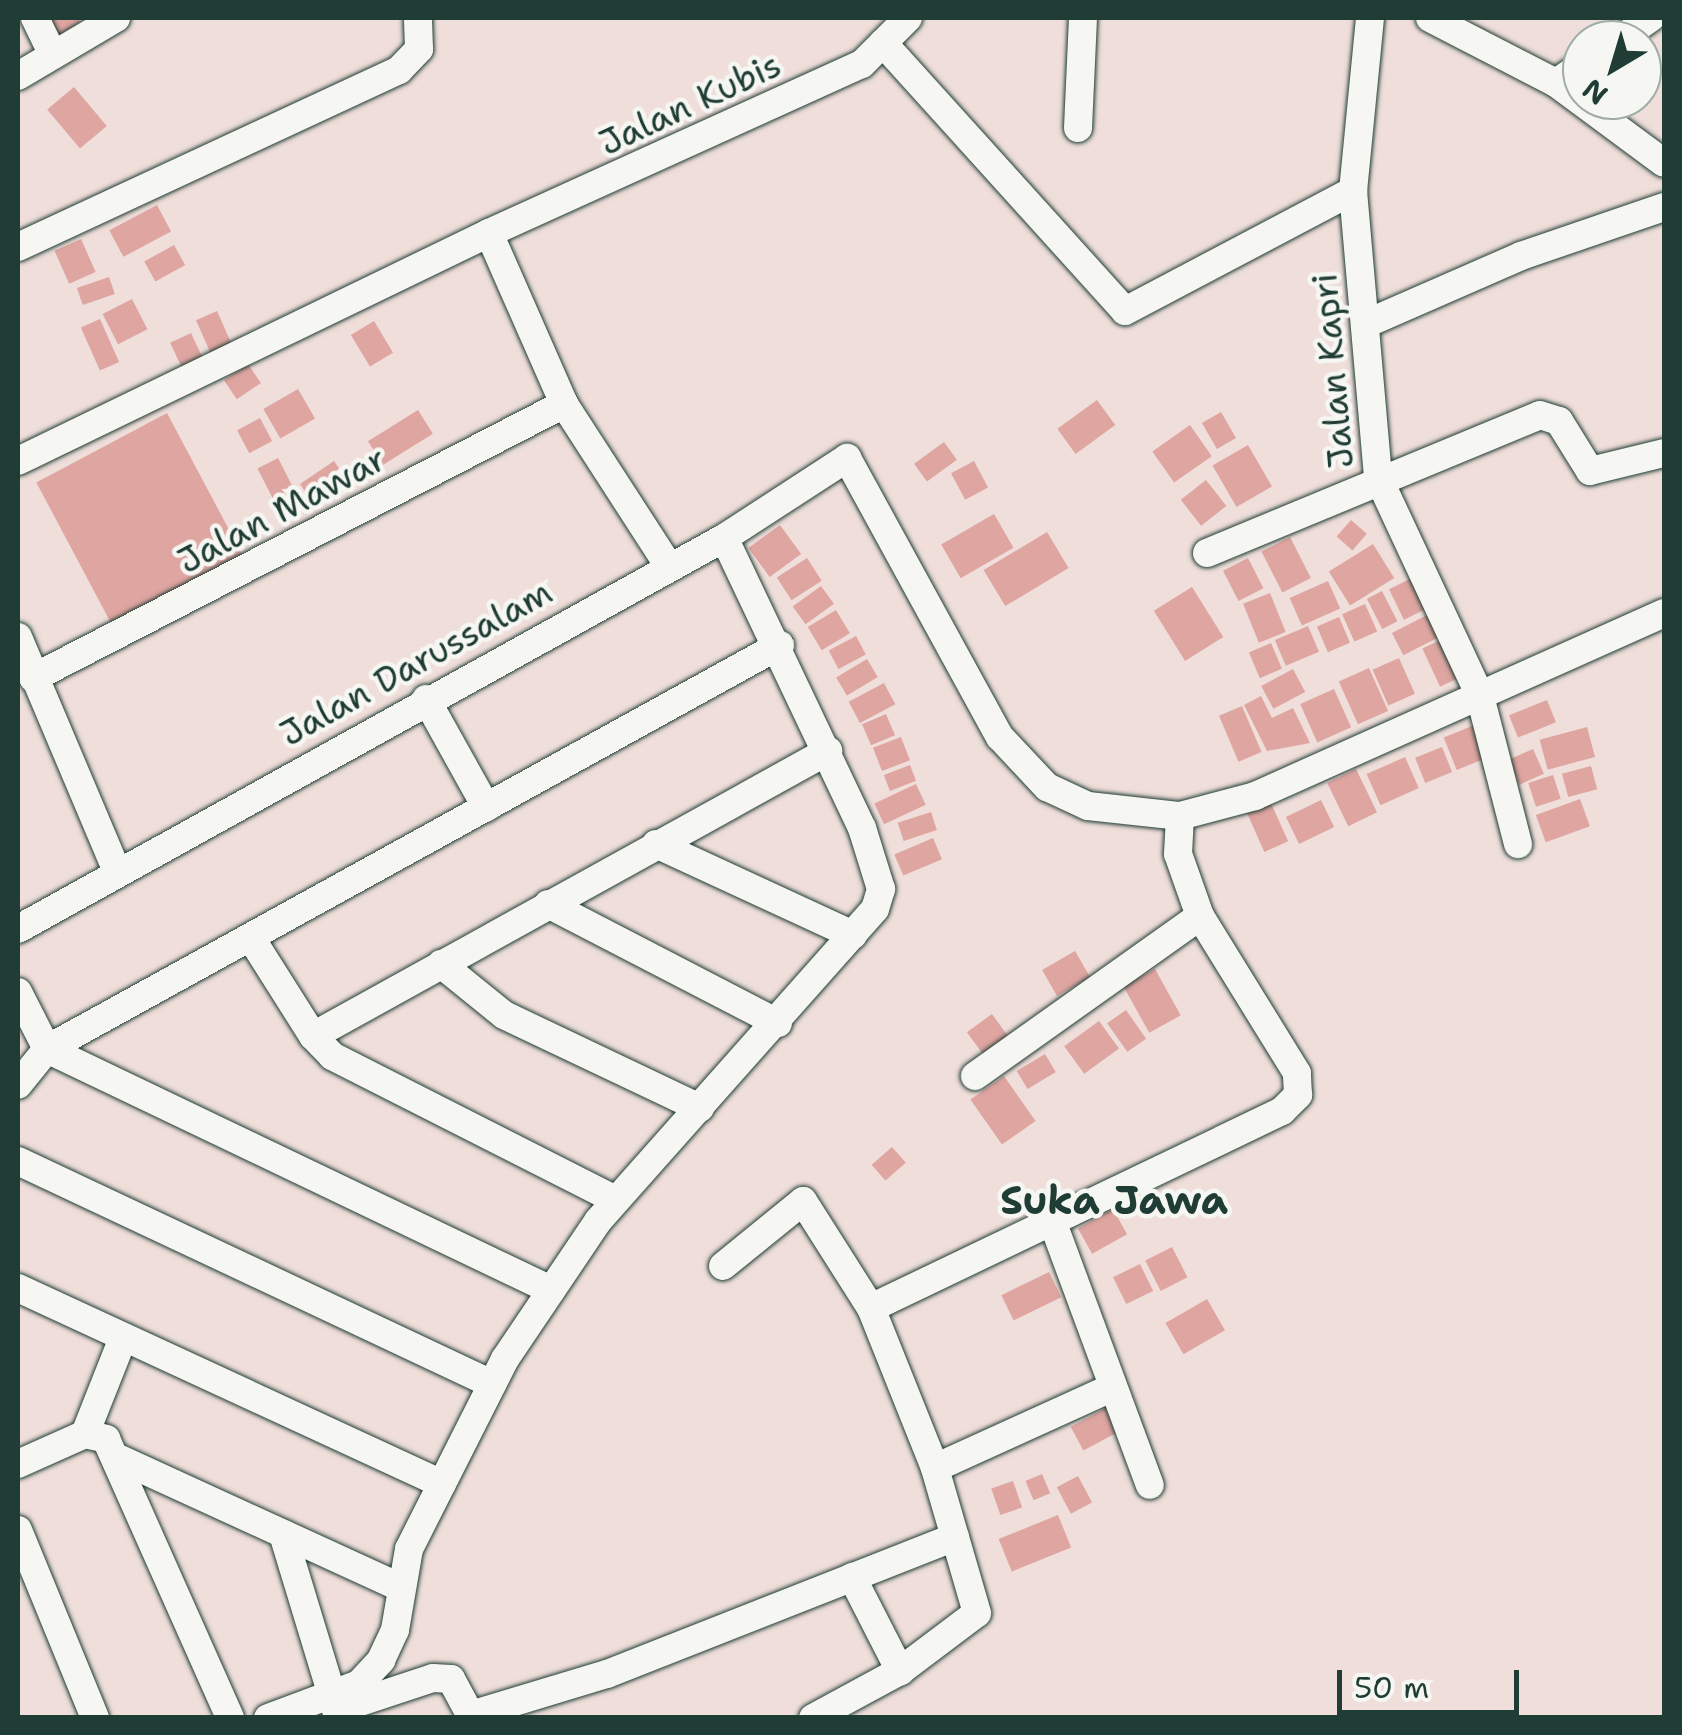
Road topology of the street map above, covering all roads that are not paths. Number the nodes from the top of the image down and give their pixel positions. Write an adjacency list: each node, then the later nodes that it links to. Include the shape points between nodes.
1 (35, 18): 9 (street)
2 (116, 18): 9 (street)
3 (418, 18): 18 (street, via 419,49 399,70)
4 (908, 18): 8 (street, Jalan Kubis)
5 (1083, 18): 13 (street)
6 (1370, 18): 15 (street, Jalan Kapri)
7 (1430, 18): 12 (street)
8 (883, 43): 15 (street, via 1125,311); 17 (street, Jalan Kubis, via 862,64 666,159)
9 (52, 55): 10 (street)
10 (18, 76)
11 (1562, 79): 12 (street)
12 (1556, 83): 14 (street)
13 (1078, 128)
14 (1664, 163)
15 (1353, 191): 19 (street, Jalan Kapri)
16 (1664, 208): 19 (street, via 1520,256)
17 (489, 232): 20 (street); 22 (street, Jalan Kubis)
18 (18, 247)
19 (1370, 322): 23 (street, Jalan Kapri)
20 (564, 404): 26 (street); 30 (street, Jalan Mawar)
21 (1664, 453): 23 (street, via 1590,471 1559,420 1540,415)
22 (18, 462)
23 (1378, 477): 25 (street); 31 (street, Jalan Kapri)
24 (724, 538): 26 (street, Jalan Darussalam); 29 (street); 35 (street, Jalan Darussalam, via 848,458 1024,768 1088,806)
25 (1207, 554)
26 (668, 566): 32 (street, Jalan Darussalam)
27 (1664, 613): 31 (street)
28 (18, 637): 30 (street)
29 (780, 645): 33 (street); 34 (street)
30 (34, 678): 38 (street)
31 (1480, 696): 35 (street, via 1255,796); 37 (street, Jalan Kapri)
32 (426, 699): 34 (street); 38 (street, Jalan Darussalam)
33 (828, 751): 36 (street); 42 (street, via 882,890)
34 (486, 808): 43 (street)
35 (1180, 816): 40 (street, via 1178,854)
36 (656, 844): 39 (street); 42 (street)
37 (1518, 844)
38 (117, 871): 41 (street, Jalan Darussalam)
39 (548, 904): 44 (street); 46 (street)
40 (1200, 916): 49 (street); 54 (street, via 1297,1072 1298,1095 1282,1111)
41 (18, 929)
42 (853, 935): 46 (street)
43 (251, 938): 47 (street); 48 (street)
44 (441, 964): 47 (street); 51 (street, via 504,1015)
45 (18, 992): 48 (street)
46 (778, 1023): 51 (street)
47 (312, 1036): 53 (street, via 332,1056)
48 (47, 1049): 50 (street); 57 (street)
49 (975, 1076)
50 (18, 1085)
51 (700, 1108): 53 (street)
52 (18, 1161): 60 (street)
53 (616, 1200): 57 (street)
54 (1054, 1226): 58 (street); 61 (street)
55 (722, 1266): 58 (street, via 804,1201)
56 (18, 1288): 59 (street)
57 (551, 1290): 60 (street)
58 (870, 1308): 65 (street)
59 (124, 1338): 62 (street); 66 (street)
60 (492, 1384): 66 (street)
61 (1110, 1389): 65 (street); 67 (street)
62 (85, 1434): 63 (street, via 106,1440); 64 (street)
63 (120, 1459): 69 (street); 77 (street)
64 (18, 1464)
65 (935, 1468): 70 (street)
66 (442, 1484): 72 (street)
67 (1150, 1485)
68 (18, 1530): 76 (street)
69 (284, 1534): 72 (street); 74 (street)
70 (956, 1538): 71 (street); 73 (street, via 978,1613)
71 (852, 1577): 73 (street); 75 (street, via 607,1674)
72 (397, 1586): 74 (street, via 395,1630 381,1660)
73 (900, 1671): 79 (street)
74 (335, 1707): 75 (street, via 433,1678 451,1679); 78 (street)
75 (472, 1716)
76 (95, 1718)
77 (230, 1718)
78 (268, 1718)
79 (813, 1718)

